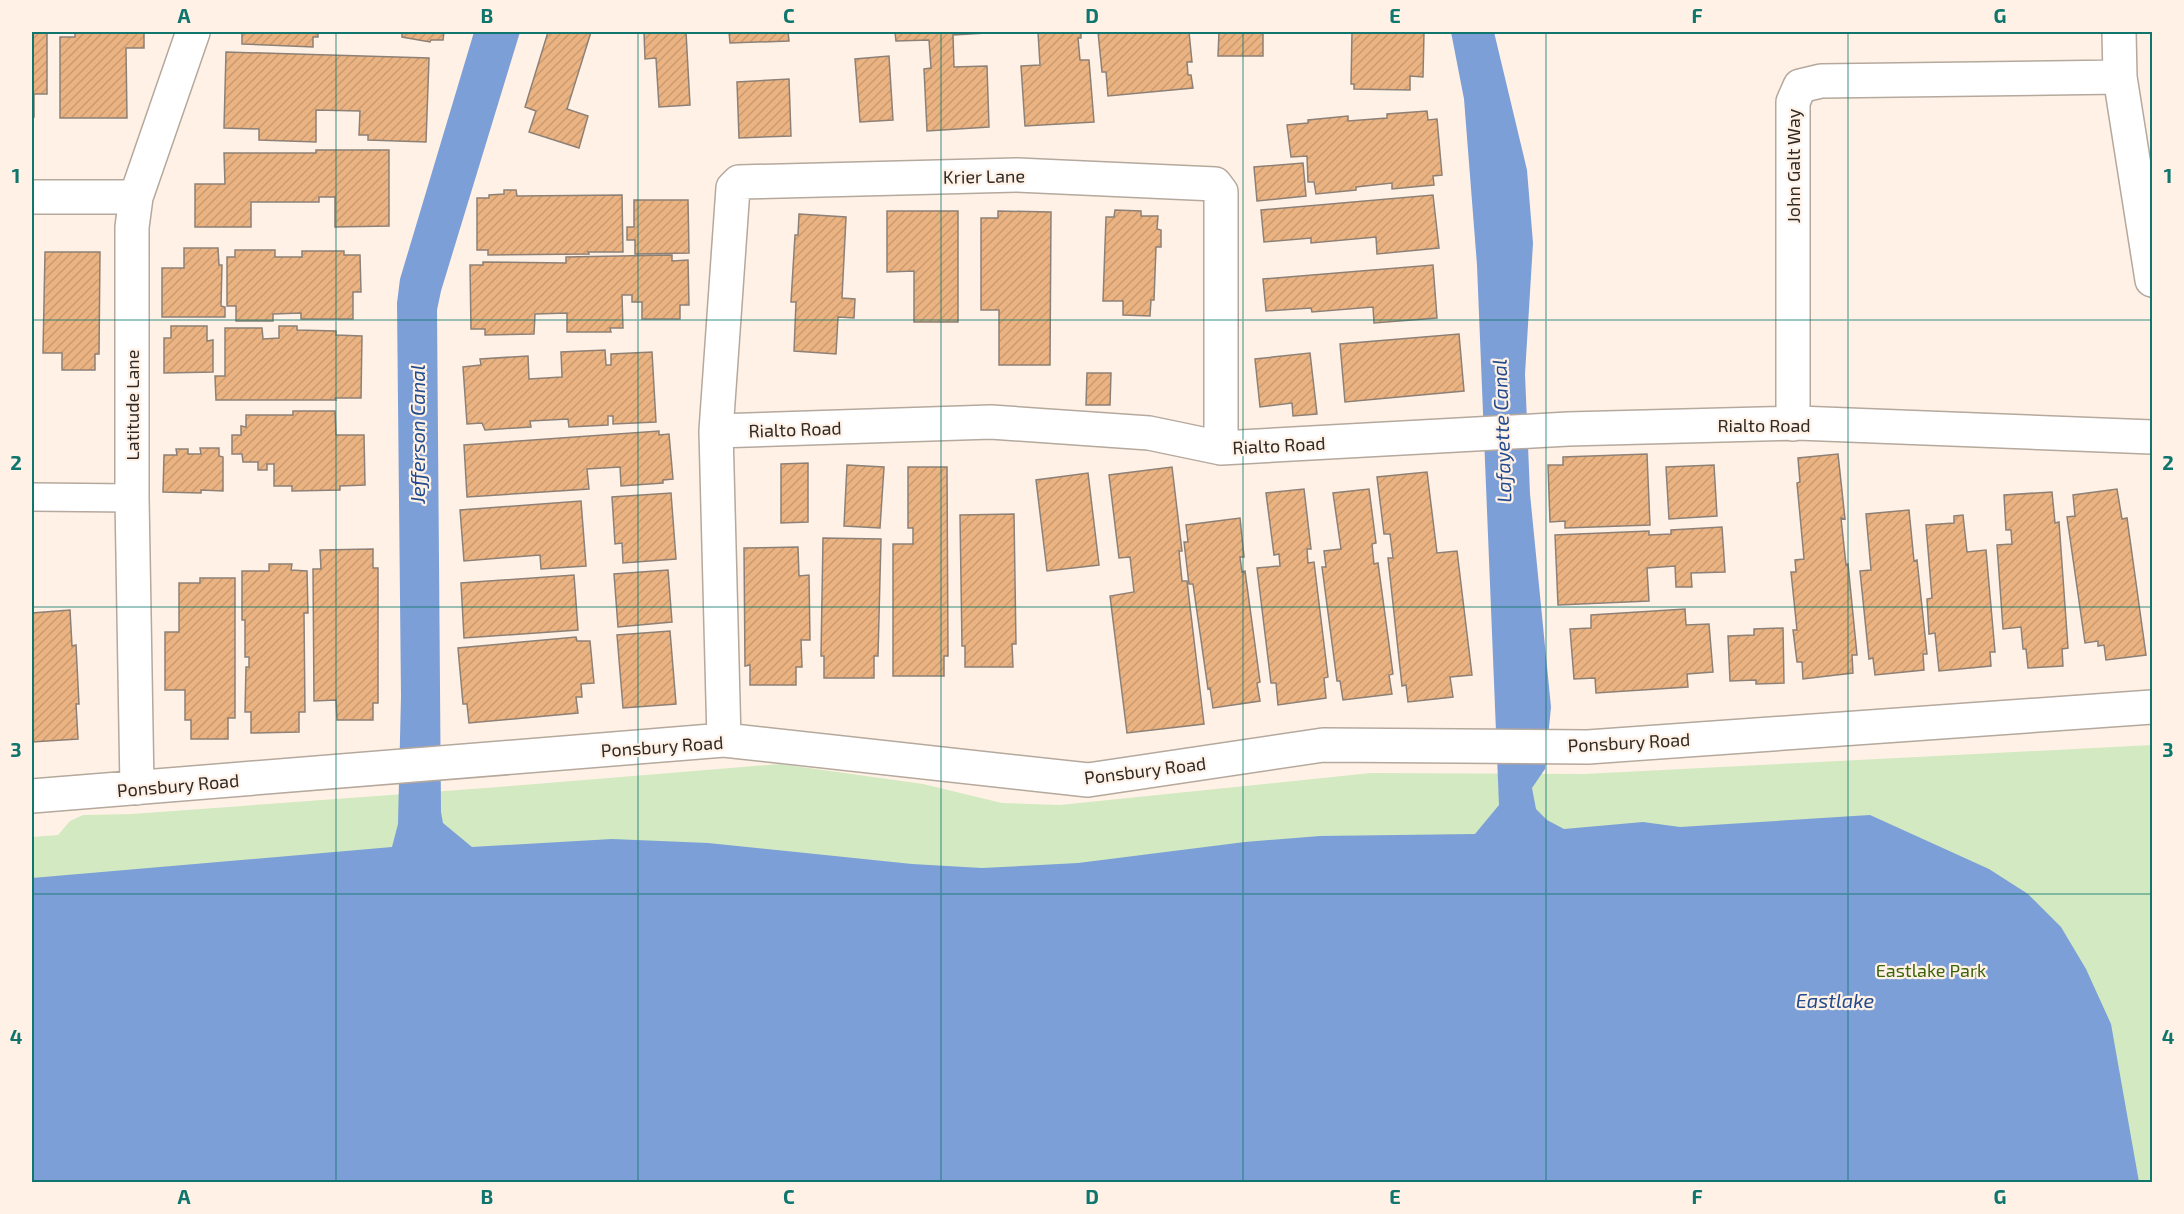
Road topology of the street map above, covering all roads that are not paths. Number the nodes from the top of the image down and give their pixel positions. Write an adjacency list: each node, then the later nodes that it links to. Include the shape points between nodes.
1 (193, 32): 5 (street, Latitude Lane)
2 (2119, 32): 3 (street)
3 (2120, 77): 6 (street); 7 (street, John Galt Way, via 1821,81 1800,86 1793,102)
4 (32, 197): 5 (street)
5 (136, 197): 12 (street, Latitude Lane, via 132,228)
6 (2152, 280)
7 (1793, 424): 9 (street, Rialto Road); 10 (street, Rialto Road, via 1568,429)
8 (716, 431): 10 (street, Rialto Road, via 991,422 1149,433); 10 (street, Krier Lane, via 733,188 739,182 1017,175 1215,184 1221,192); 14 (street)
9 (2152, 437)
10 (1221, 448)
11 (32, 497): 12 (lane)
12 (132, 498): 15 (street, Latitude Lane)
13 (2152, 707): 14 (street, Ponsbury Road, via 1580,746 1323,745 1088,780)
14 (723, 740): 15 (street, Ponsbury Road)
15 (137, 788): 16 (street, Ponsbury Road)
16 (32, 796)

